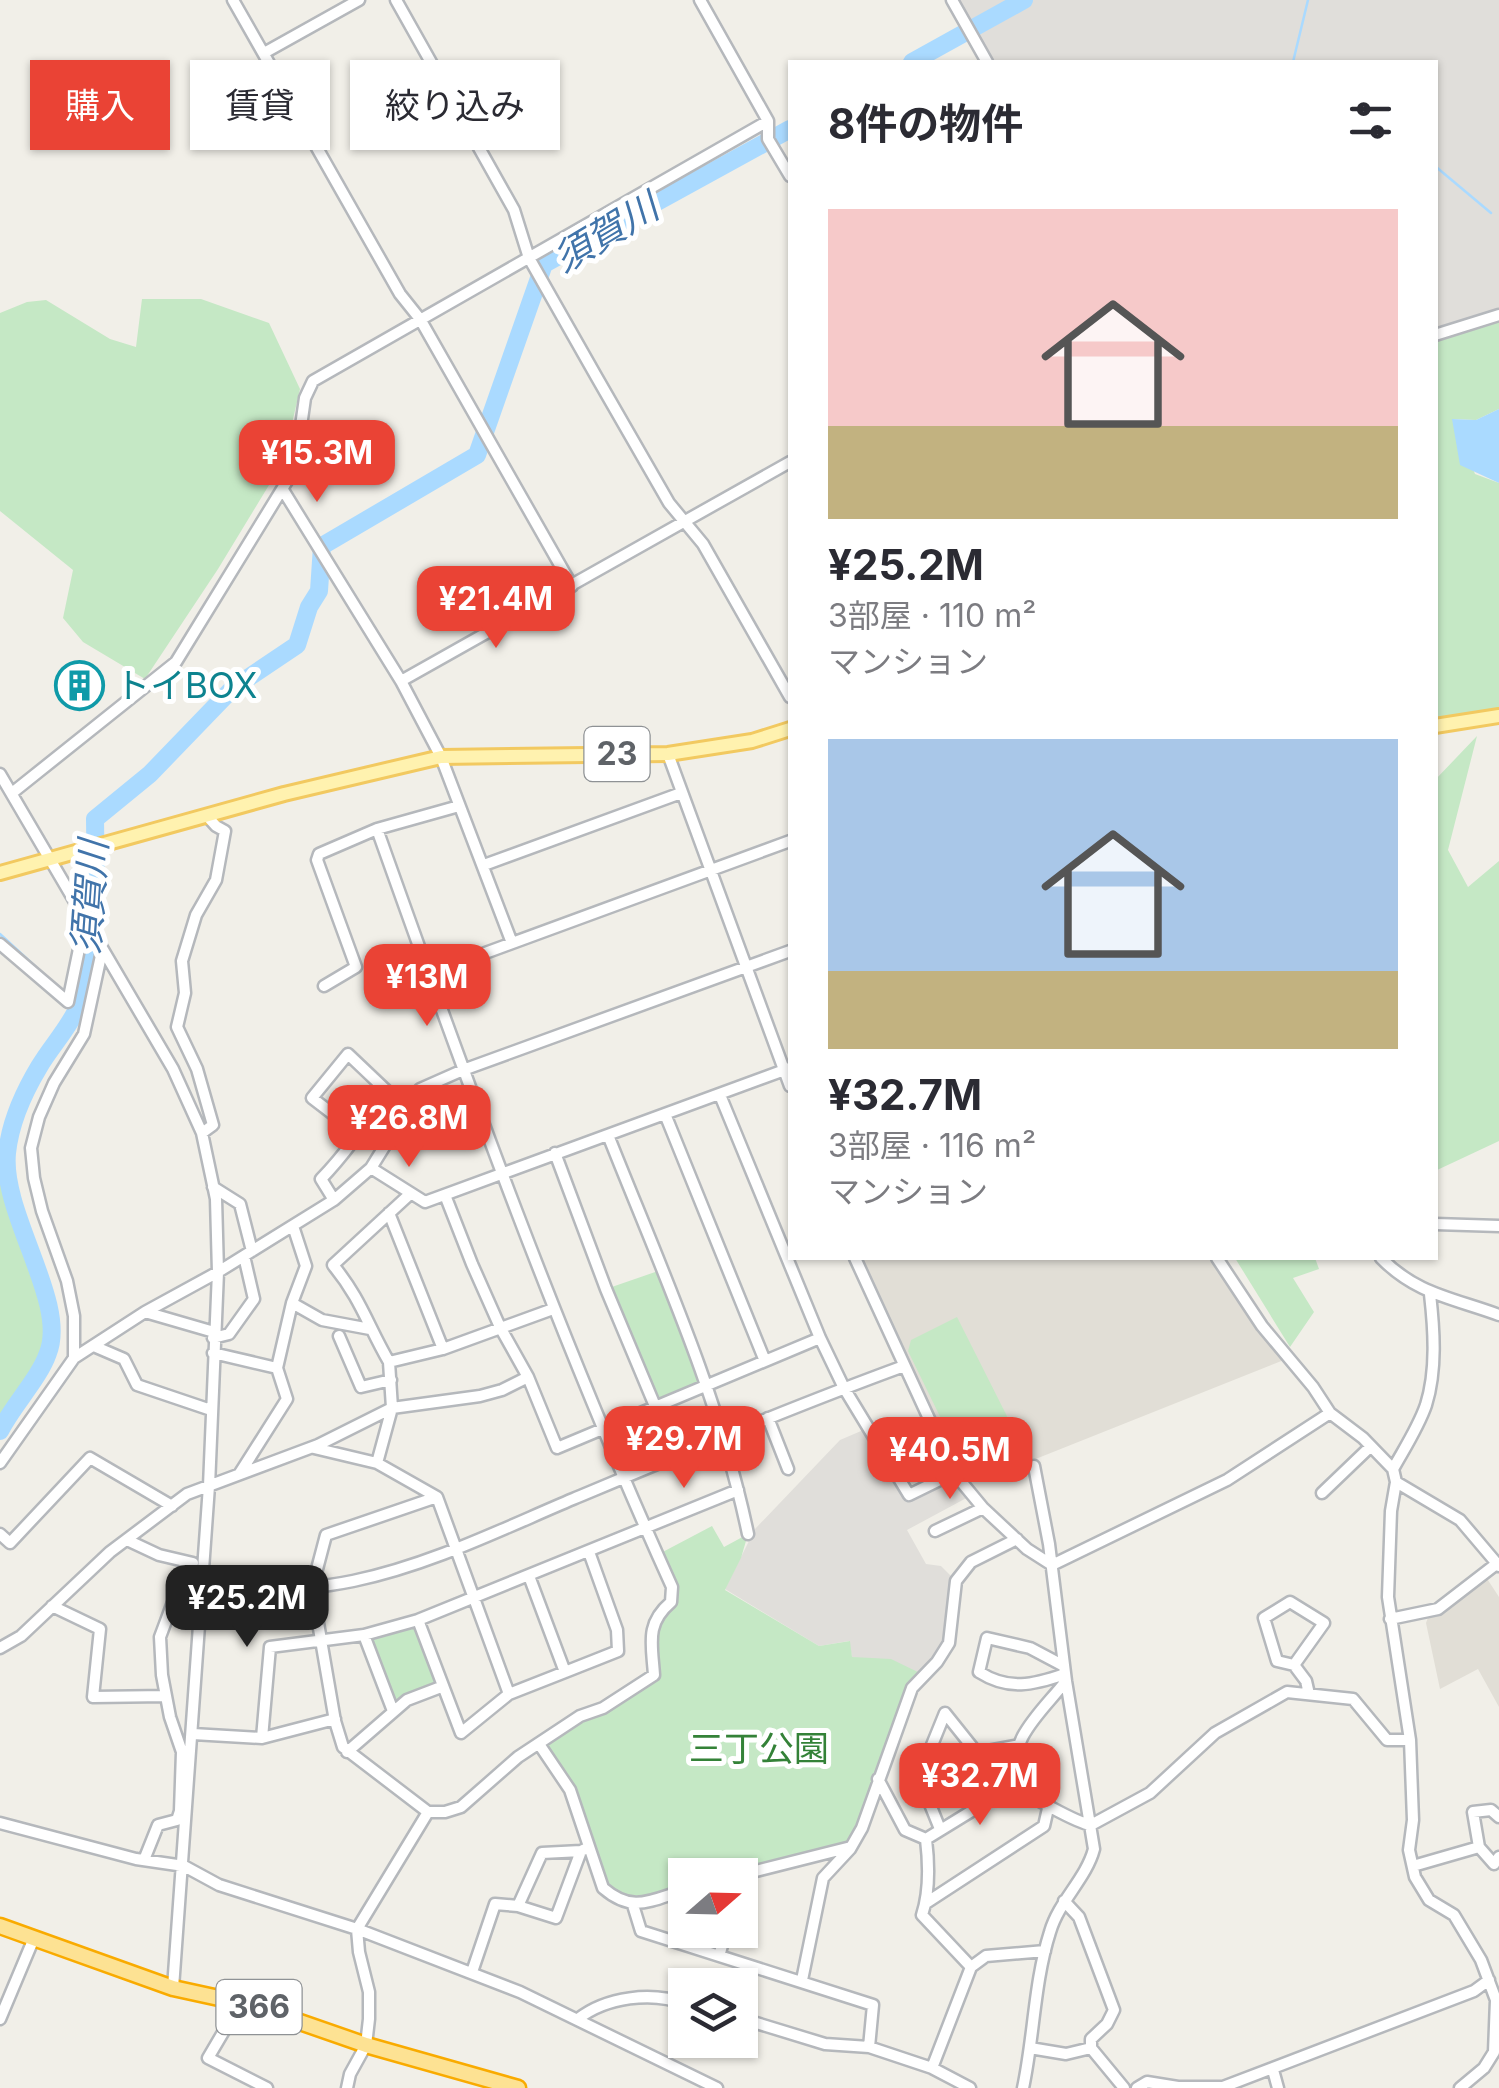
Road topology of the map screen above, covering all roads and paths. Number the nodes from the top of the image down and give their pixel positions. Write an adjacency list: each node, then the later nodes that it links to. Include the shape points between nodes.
1 (233, 0): 6 (street)
2 (359, 0): 6 (street)
3 (396, 0): 10 (street, via 514,210)
4 (700, 0): 8 (street)
5 (952, 0): 7 (street)
6 (264, 53): 12 (street)
7 (987, 60)
8 (768, 121): 9 (street, via 768,139); 10 (street)
9 (788, 173)
10 (530, 258): 12 (street); 16 (street)
11 (1499, 315): 13 (street)
12 (420, 319): 15 (street, via 314,380); 17 (street)
13 (1438, 334)
14 (788, 463): 16 (street)
15 (284, 490): 18 (street); 26 (street, via 176,662)
16 (685, 521): 17 (street); 19 (street)
17 (572, 586): 18 (street)
18 (401, 681): 24 (street)
19 (788, 693)
20 (1499, 716): 21 (main road)
21 (1438, 726)
22 (788, 730): 23 (main road, 23)
23 (668, 754): 24 (main road, 23); 27 (street)
24 (442, 757): 28 (street); 29 (main road, 23)
25 (0, 774): 26 (street)
26 (12, 793): 32 (street)
27 (681, 793): 33 (street); 34 (street)
28 (459, 806): 30 (street); 33 (street)
29 (207, 816): 32 (main road, 23); 48 (street, via 226,830 216,880 196,915 182,962 178,1027 211,1115 213,1125)
30 (377, 830): 42 (street); 43 (street, via 317,860 356,967)
31 (788, 842): 34 (street)
32 (50, 858): 35 (main road, 23); 36 (street)
33 (484, 864): 37 (street)
34 (710, 870): 37 (street); 41 (street)
35 (0, 872)
36 (85, 918): 38 (street, via 68,1002); 39 (street)
37 (512, 943): 42 (street)
38 (0, 944)
39 (102, 949): 48 (street, via 173,1069); 80 (street, via 84,1034 54,1083 32,1148 42,1211 67,1281)
40 (788, 952): 41 (street)
41 (746, 967): 44 (street); 45 (street)
42 (428, 974): 45 (street)
43 (324, 986)
44 (787, 1069): 46 (street)
45 (463, 1070): 52 (street, via 420,1089); 53 (street)
46 (720, 1095): 47 (street); 76 (street)
47 (665, 1114): 50 (street); 81 (street)
48 (202, 1133): 54 (street)
49 (359, 1134): 49 (street, via 388,1092 348,1054 312,1098); 57 (street, via 321,1178)
50 (608, 1135): 51 (street); 87 (street)
51 (555, 1153): 53 (street); 89 (street)
52 (371, 1168): 55 (street); 57 (street)
53 (499, 1173): 56 (street); 69 (street)
54 (213, 1187): 62 (street, via 240,1204); 66 (street)
55 (410, 1194): 56 (street, via 425,1202); 58 (street)
56 (445, 1195): 72 (street)
57 (334, 1200): 60 (street)
58 (389, 1213): 73 (street, via 334,1266 356,1293); 78 (street)
59 (1438, 1224): 61 (street)
60 (293, 1226): 62 (street); 68 (street, via 306,1266)
61 (1499, 1226)
62 (248, 1254): 66 (street); 74 (street, via 254,1300 228,1334)
63 (856, 1260): 83 (street)
64 (1218, 1260): 92 (street)
65 (1382, 1260): 67 (street)
66 (218, 1272): 70 (street); 74 (street)
67 (1430, 1294): 71 (street); 102 (street, via 1430,1386)
68 (292, 1302): 73 (street, via 322,1320); 84 (street)
69 (554, 1308): 72 (street); 94 (street)
70 (145, 1312): 74 (street); 77 (street)
71 (1499, 1315)
72 (500, 1327): 78 (street); 85 (street)
73 (370, 1329): 82 (street)
74 (214, 1335): 79 (street)
75 (339, 1336): 86 (street, via 362,1388)
76 (820, 1338): 81 (street); 88 (street)
77 (96, 1347): 80 (street); 91 (street, via 124,1359 137,1384)
78 (443, 1349): 82 (street)
79 (213, 1353): 84 (street); 91 (street)
80 (74, 1358): 99 (street)
81 (765, 1361): 87 (street)
82 (389, 1362): 86 (street)
83 (904, 1366): 88 (street); 103 (street)
84 (277, 1368): 104 (street, via 286,1400)
85 (528, 1376): 90 (street, via 480,1396); 94 (street, via 557,1448)
86 (391, 1380): 90 (street)
87 (708, 1384): 89 (street); 95 (street)
88 (844, 1388): 93 (street); 103 (street, via 909,1495)
89 (655, 1406): 94 (street)
90 (392, 1408): 96 (street); 98 (street)
91 (211, 1410): 107 (street)
92 (1330, 1413): 97 (street); 123 (street, via 1227,1480)
93 (768, 1418): 95 (street); 101 (street)
94 (602, 1429): 105 (street)
95 (722, 1437): 105 (street); 108 (street)
96 (312, 1448): 98 (street); 104 (street)
97 (1370, 1448): 102 (street); 109 (street)
98 (377, 1463): 110 (street)
99 (0, 1464)
100 (1034, 1466): 123 (street)
101 (788, 1469)
102 (1392, 1469): 106 (street)
103 (954, 1472): 112 (street)
104 (240, 1474): 107 (street)
105 (623, 1478): 113 (street); 119 (street)
106 (1396, 1482): 124 (street, via 1460,1520); 131 (street)
107 (209, 1486): 111 (street); 122 (street)
108 (738, 1490): 113 (street); 116 (street)
109 (1322, 1493)
110 (438, 1497): 119 (street); 126 (street, via 326,1535)
111 (172, 1506): 115 (street, via 90,1458 10,1543); 118 (street)
112 (983, 1508): 114 (street); 117 (street)
113 (645, 1529): 120 (street); 147 (street, via 672,1587 670,1602 652,1624 654,1676)
114 (936, 1531)
115 (0, 1534)
116 (748, 1534)
117 (1017, 1538): 123 (street); 151 (street, via 972,1562 956,1581 950,1642 912,1688)
118 (127, 1540): 121 (street); 129 (street)
119 (456, 1548): 126 (street); 128 (street)
120 (588, 1552): 125 (street); 136 (street, via 617,1630 618,1651)
121 (188, 1562): 122 (street); 141 (street, via 160,1637)
122 (204, 1566): 127 (street)
123 (1052, 1566): 137 (street)
124 (1497, 1566): 131 (street, via 1438,1609)
125 (530, 1576): 128 (street); 136 (street)
126 (312, 1588): 127 (street); 133 (street)
127 (202, 1593): 144 (street)
128 (472, 1600): 130 (street); 139 (street)
129 (52, 1606): 134 (street); 141 (street, via 100,1628 92,1697)
130 (418, 1620): 132 (street); 138 (street)
131 (1390, 1620): 146 (street)
132 (364, 1635): 133 (street); 142 (street)
133 (323, 1641): 143 (street); 145 (street, via 270,1647)
134 (0, 1648)
135 (1294, 1665): 135 (street, via 1324,1624 1290,1602 1264,1618 1278,1661); 140 (street)
136 (565, 1672): 139 (street)
137 (1065, 1674): 137 (street, via 1030,1648 987,1638 979,1672 1015,1686); 148 (street); 158 (street)
138 (441, 1687): 139 (street, via 462,1733); 142 (street)
139 (509, 1694)
140 (1309, 1694): 146 (street, via 1353,1700 1387,1740); 158 (street, via 1287,1692 1215,1733 1150,1793)
141 (166, 1696): 165 (street, via 182,1752 180,1811 177,1820 158,1825)
142 (392, 1712): 149 (street)
143 (334, 1719): 145 (street); 149 (street)
144 (193, 1734): 145 (street); 166 (street)
145 (262, 1738)
146 (1410, 1740): 167 (street)
147 (539, 1744): 155 (street, via 461,1807); 163 (street, via 570,1790)
148 (1016, 1746): 150 (street); 152 (street)
149 (347, 1752): 155 (street)
150 (977, 1753): 153 (street); 153 (street, via 945,1713 919,1776)
151 (878, 1779): 160 (street, via 905,1830); 161 (street)
152 (1014, 1785): 154 (street); 159 (street)
153 (922, 1788): 159 (street)
154 (1049, 1804): 158 (street); 171 (street, via 1044,1826)
155 (428, 1812): 175 (street)
156 (1499, 1817): 162 (street, via 1491,1810 1473,1812)
157 (0, 1822): 165 (street)
158 (1091, 1824): 170 (street, via 1090,1864)
159 (940, 1829): 160 (street)
160 (926, 1839): 171 (street)
161 (852, 1846): 168 (street); 182 (street, via 824,1878)
162 (1479, 1847): 164 (street, via 1494,1864); 167 (street)
163 (585, 1849): 172 (street, via 603,1888); 173 (street, via 542,1852); 173 (street, via 556,1918)
164 (1499, 1857)
165 (144, 1860): 166 (street)
166 (184, 1866): 175 (street, via 219,1885); 184 (street)
167 (1413, 1866): 183 (street, via 1429,1900 1454,1915)
168 (758, 1870)
169 (668, 1895): 172 (street)
170 (1064, 1900): 178 (street); 193 (street, via 1079,1916 1114,2010)
171 (926, 1903): 180 (street, via 922,1915)
172 (633, 1905): 179 (street, via 641,1931)
173 (518, 1906): 181 (street, via 495,1904)
174 (0, 1926): 176 (highway, 366)
175 (358, 1929): 181 (street); 190 (street, via 370,1998)
176 (34, 1938): 184 (highway, 366); 187 (street)
177 (722, 1948): 179 (street)
178 (1046, 1951): 180 (street, via 986,1956); 192 (street)
179 (720, 1954): 182 (street)
180 (971, 1967): 195 (street)
181 (472, 1972): 188 (street)
182 (802, 1980): 191 (street, via 873,2005)
183 (1489, 1980): 194 (street); 196 (street)
184 (174, 1988): 186 (highway, 366)
185 (668, 1997): 188 (street, via 618,2000)
186 (240, 2002): 190 (highway, 366); 197 (street, via 208,2058)
187 (0, 2019)
188 (578, 2019): 200 (street)
189 (758, 2024): 191 (street, via 825,2044)
190 (366, 2045): 198 (street); 199 (highway, 366)
191 (869, 2047): 195 (street)
192 (1030, 2048): 193 (street, via 1066,2054); 202 (street)
193 (1091, 2048): 203 (street)
194 (1497, 2053): 206 (street)
195 (932, 2068): 201 (street)
196 (1273, 2070): 204 (street, via 1222,2087 1147,2082); 205 (street)
197 (268, 2088)
198 (347, 2088)
199 (518, 2088)
200 (717, 2088)
201 (969, 2088)
202 (1023, 2088)
203 (1124, 2088)
204 (1136, 2088)
205 (1278, 2088)
206 (1460, 2088)

